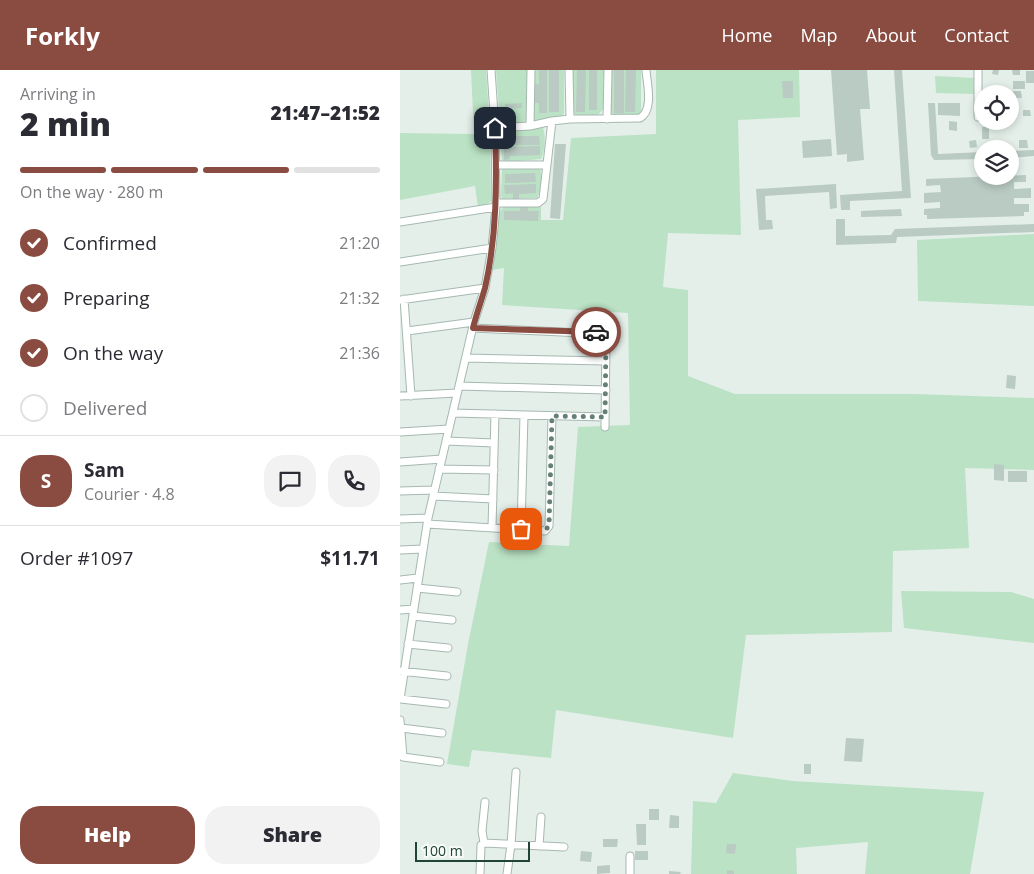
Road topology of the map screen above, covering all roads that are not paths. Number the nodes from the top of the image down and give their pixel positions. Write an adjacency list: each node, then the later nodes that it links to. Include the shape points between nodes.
1 (491, 70): 12 (street)
2 (531, 70): 11 (street)
3 (569, 70): 9 (street)
4 (608, 70): 8 (street)
5 (646, 70): 8 (street, via 648,108 644,116 636,119)
6 (978, 70): 7 (street)
7 (978, 85)
8 (607, 118): 9 (street)
9 (570, 119): 10 (street)
10 (552, 121): 11 (street); 14 (street)
11 (530, 126): 12 (street)
12 (495, 128): 13 (street)
13 (496, 165): 14 (street); 15 (street)
14 (546, 165): 15 (street, via 544,198 541,201)
15 (496, 205): 16 (street); 17 (street)
16 (400, 222)
17 (492, 248): 18 (street); 19 (street)
18 (400, 262)
19 (484, 288): 20 (street); 21 (street)
20 (402, 299): 22 (street)
21 (474, 325): 22 (street); 23 (street); 24 (street, via 602,332 606,337)
22 (407, 331): 28 (street)
23 (466, 358): 24 (street); 25 (street)
24 (606, 361): 26 (street)
25 (458, 390): 26 (street); 28 (street); 29 (street)
26 (606, 390): 33 (street)
27 (400, 396): 28 (street)
28 (412, 396)
29 (453, 413): 30 (street); 35 (street)
30 (495, 414): 31 (street); 38 (street)
31 (524, 415): 32 (street); 49 (street)
32 (552, 416): 33 (street); 49 (street, via 549,526 545,530)
33 (605, 417): 34 (street)
34 (605, 426)
35 (449, 429): 36 (street); 37 (street)
36 (400, 432)
37 (446, 441): 38 (street); 39 (street)
38 (494, 443): 42 (street)
39 (442, 460): 40 (street); 41 (street)
40 (400, 462)
41 (439, 469): 42 (street); 44 (street)
42 (494, 470): 45 (street)
43 (400, 491): 44 (street)
44 (434, 493): 45 (street); 47 (street)
45 (493, 499): 48 (street)
46 (400, 520): 47 (street)
47 (427, 521): 48 (street); 50 (street)
48 (492, 528): 49 (street)
49 (521, 529)
50 (423, 549): 51 (street); 52 (street)
51 (400, 550)
52 (418, 578): 53 (street); 54 (street)
53 (400, 580)
54 (417, 588): 55 (street); 57 (street)
55 (457, 592)
56 (400, 610): 57 (street)
57 (413, 613): 58 (street); 60 (street)
58 (452, 620)
59 (400, 640): 60 (street)
60 (409, 642): 61 (street); 62 (street)
61 (448, 648)
62 (402, 671): 63 (street); 64 (street)
63 (447, 676)
64 (400, 699): 65 (street)
65 (446, 704)
66 (400, 720): 67 (street)
67 (401, 732): 68 (street); 69 (street, via 403,757)
68 (442, 733)
69 (440, 762)
70 (516, 772): 74 (street)
71 (485, 802): 73 (street)
72 (541, 817): 75 (street)
73 (484, 843): 74 (street); 78 (street, via 481,845)
74 (512, 844): 75 (street); 79 (street)
75 (539, 846): 76 (street)
76 (564, 847)
77 (630, 856): 80 (street)
78 (480, 874)
79 (507, 874)
80 (630, 874)

